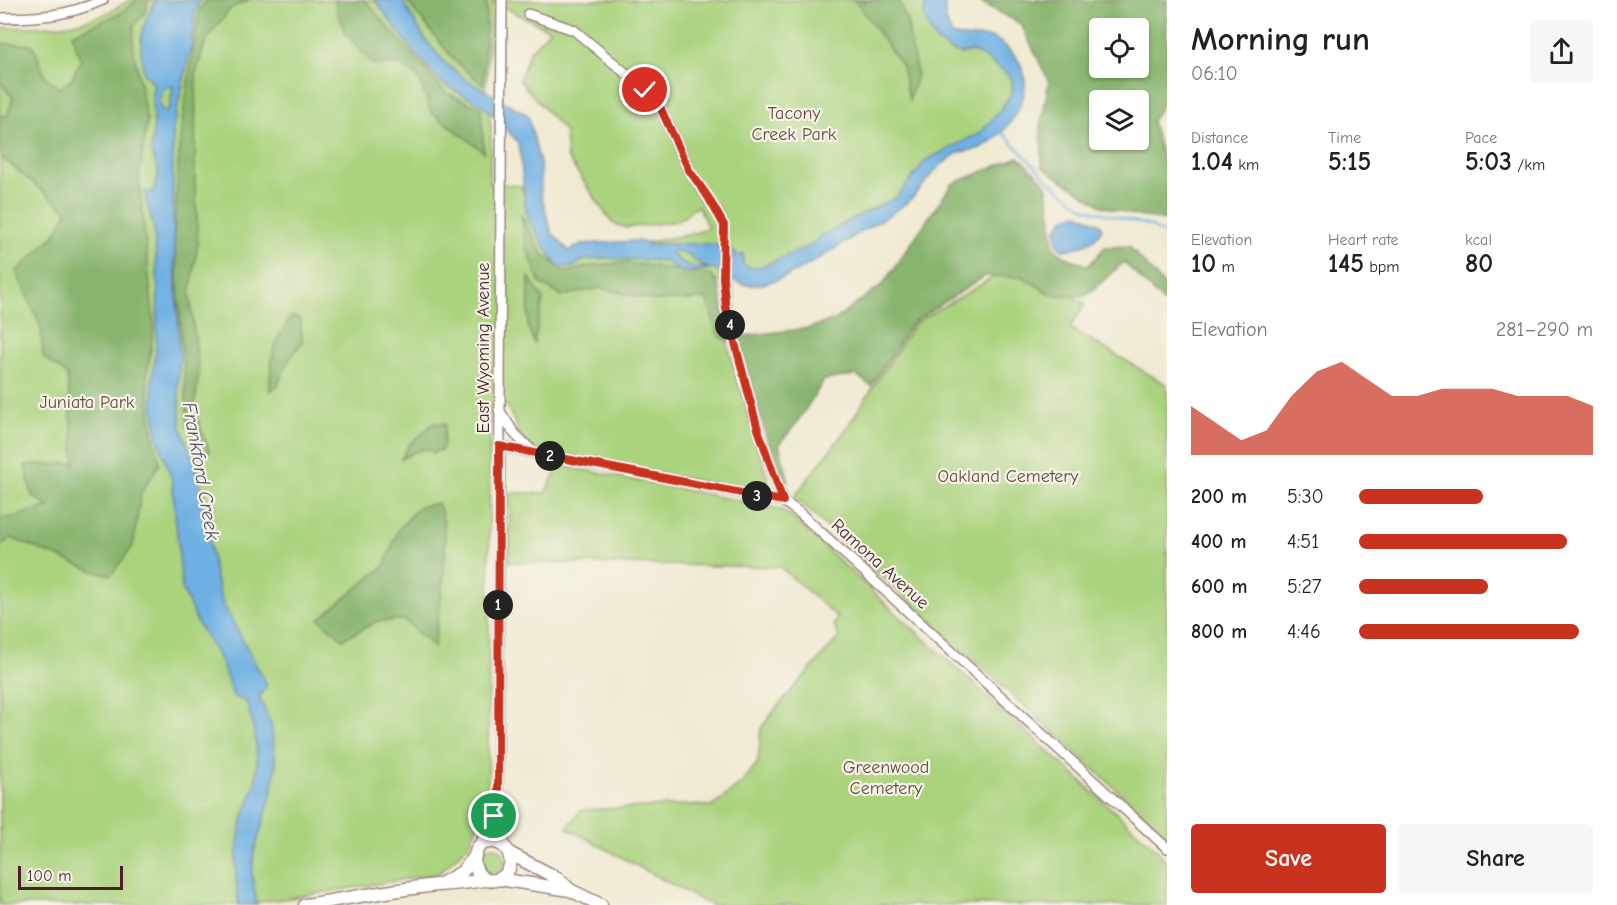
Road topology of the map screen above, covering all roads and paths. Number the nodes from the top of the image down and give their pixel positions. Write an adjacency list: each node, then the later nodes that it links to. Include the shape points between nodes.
1 (104, 0): 3 (street)
2 (502, 0): 6 (street, East Wyoming Avenue)
3 (87, 3): 5 (street, via 69,14)
4 (528, 14): 9 (street, via 574,30 645,90 660,107 689,170 719,215 724,225 726,309 757,426)
5 (0, 18)
6 (500, 410): 7 (street, East Wyoming Avenue); 8 (street, via 514,433)
7 (499, 446): 8 (street, Ramona Avenue); 10 (street, East Wyoming Avenue)
8 (533, 452): 9 (street, Ramona Avenue)
9 (783, 501): 11 (street, Ramona Avenue)
10 (497, 805): 12 (street, East Wyoming Avenue); 13 (street, East Wyoming Avenue)
11 (1167, 848)
12 (507, 851): 13 (main road, via 489,842); 14 (main road, via 510,866); 17 (main road, via 557,878)
13 (476, 852): 15 (main road, via 476,871); 16 (main road, via 462,872)
14 (499, 879): 15 (main road); 17 (main road)
15 (485, 880): 16 (main road)
16 (440, 885): 18 (main road)
17 (570, 890): 19 (main road)
18 (305, 905)
19 (601, 905)

